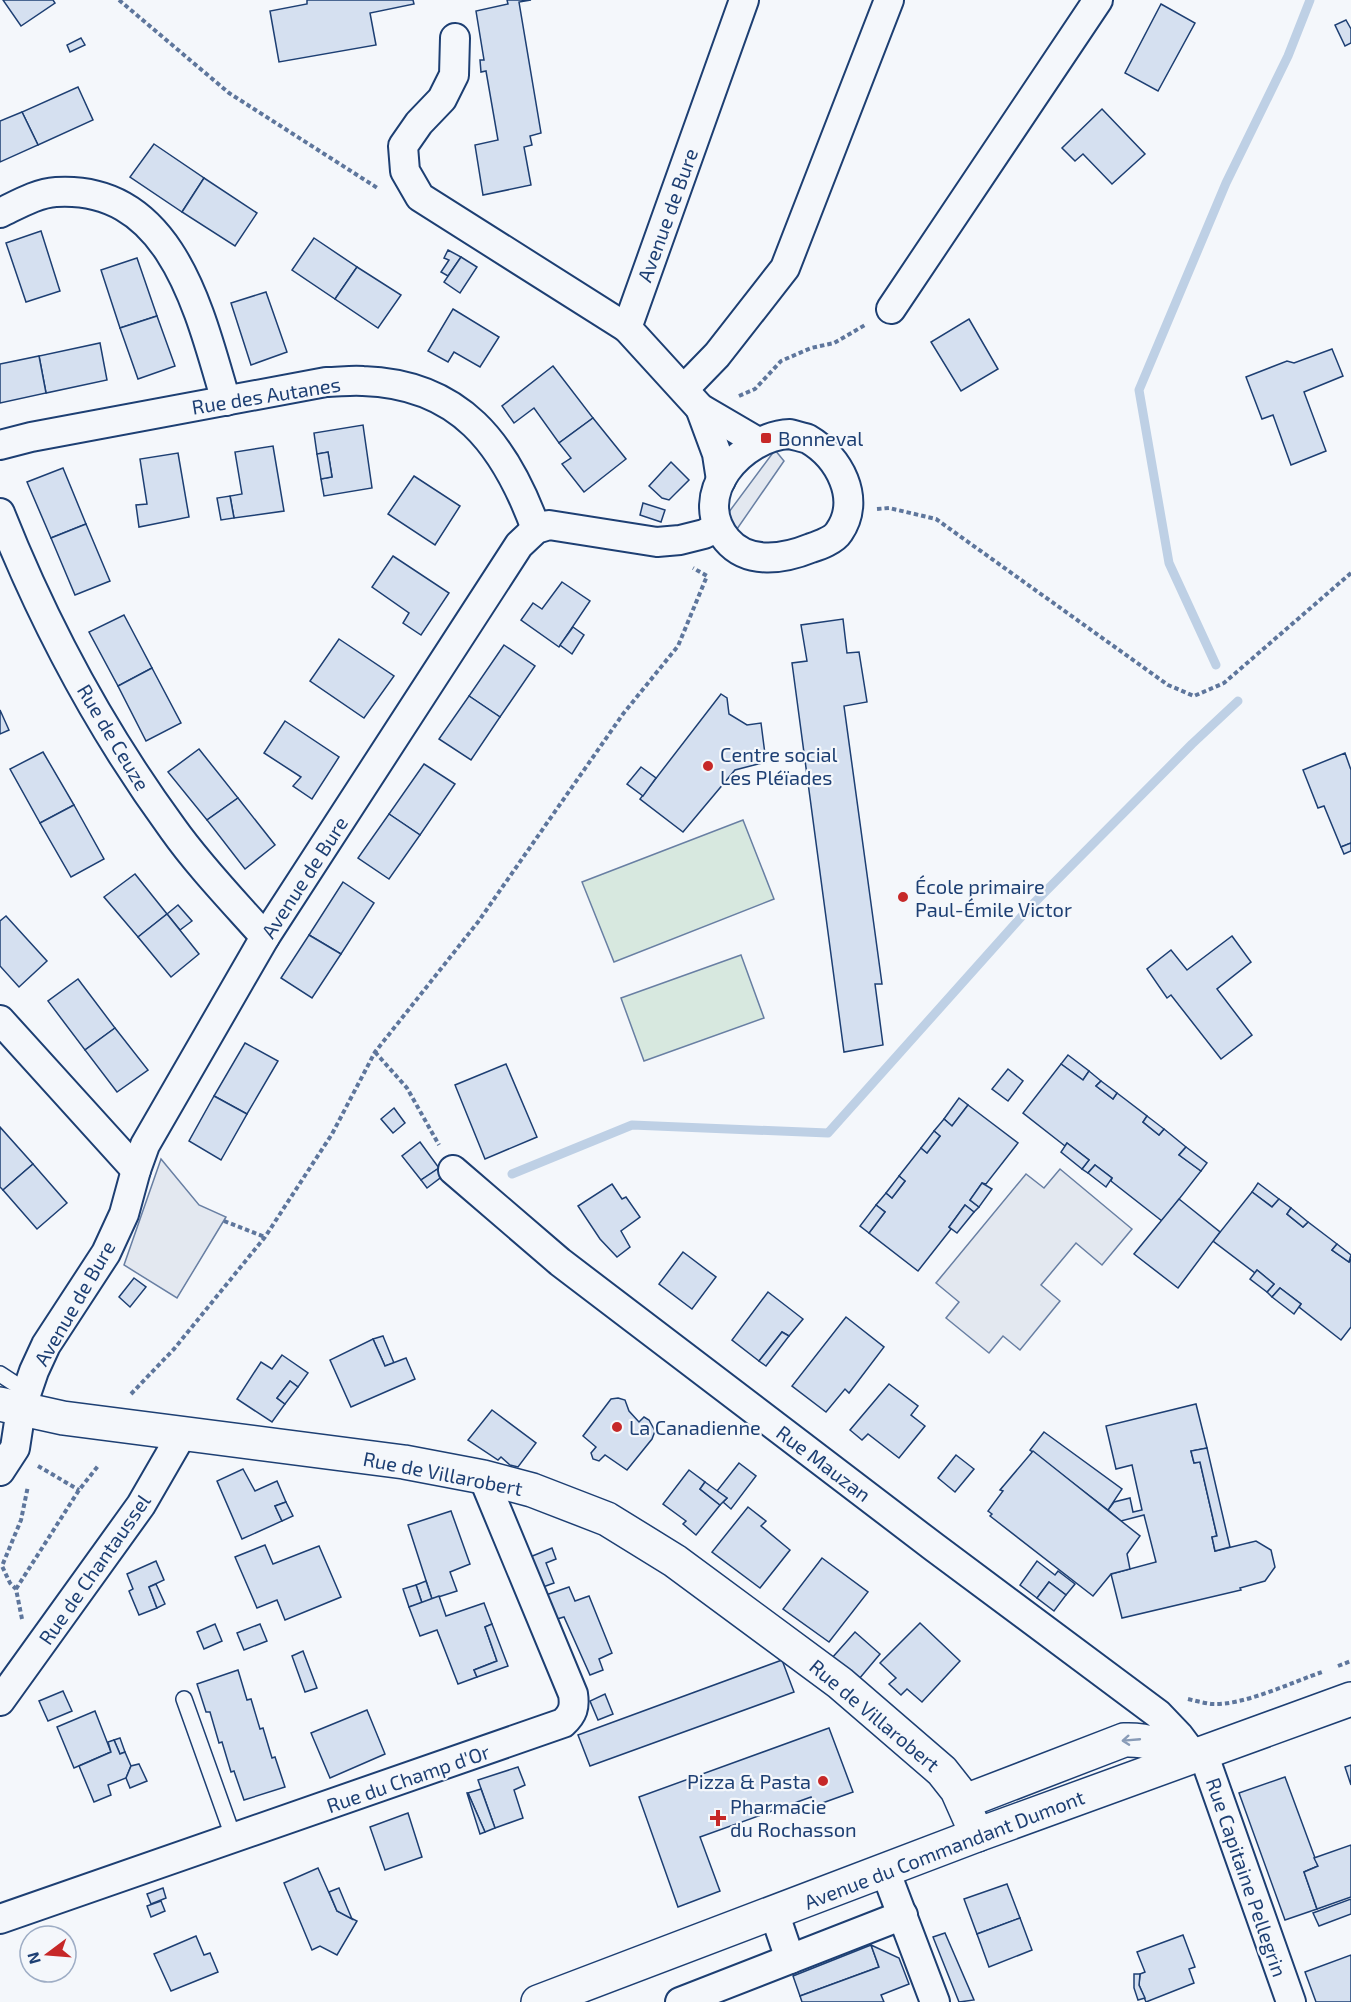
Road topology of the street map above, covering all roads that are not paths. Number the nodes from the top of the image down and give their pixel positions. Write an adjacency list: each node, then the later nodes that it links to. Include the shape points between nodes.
1 (744, 0): 7 (street, Avenue de Bure)
2 (889, 0): 8 (street, via 785,268 717,355)
3 (1098, 0): 6 (street)
4 (455, 38): 7 (street, via 454,75 442,99 403,146 405,171 420,197)
5 (0, 213): 9 (street, via 55,192 91,195 126,207 152,228 174,257 196,303)
6 (891, 309)
7 (627, 328): 8 (street)
8 (692, 398): 10 (street); 12 (street, via 717,454)
9 (226, 401): 11 (street, Rue des Autanes); 15 (street, Rue des Autanes, via 326,382 364,381 429,395 457,409 478,426 516,484)
10 (758, 442): 12 (street, via 738,456); 14 (street, via 790,434 806,439 834,460 848,495 847,514 838,534 799,554 774,559 743,554)
11 (0, 445)
12 (721, 480): 14 (street, via 713,503)
13 (0, 513): 16 (street, Rue de Ceuze, via 22,568 110,735 174,831)
14 (718, 527): 15 (street, via 705,534 657,542 570,527 549,525)
15 (536, 529): 16 (street, Avenue de Bure, via 510,557)
16 (265, 937): 18 (street, Avenue de Bure, via 145,1145)
17 (0, 1020): 18 (street)
18 (136, 1170): 21 (street, Avenue de Bure, via 124,1214 106,1253 46,1345)
19 (453, 1170): 28 (street, Rue Mauzan, via 560,1262 1158,1713)
20 (0, 1374): 21 (lane)
21 (16, 1401): 22 (main road, Rue de Villarobert, via 63,1418); 23 (street, Avenue de Bure, via 15,1448)
22 (182, 1434): 24 (main road, Rue de Villarobert, via 405,1461); 27 (street, Rue de Chantaussel, via 141,1505)
23 (0, 1471)
24 (483, 1477): 29 (main road, Rue de Villarobert, via 532,1490 607,1519 675,1562 840,1683 942,1771); 31 (street, Rue du Champ d'Or, via 573,1694 575,1704 569,1718)
25 (184, 1699): 31 (lane)
26 (1351, 1699): 28 (main road, Avenue du Commandant Dumont)
27 (0, 1701)
28 (1194, 1756): 29 (main road, one-way to 29, via 1142,1739 1124,1740); 30 (main road, Avenue du Commandant Dumont); 40 (street, Rue Capitaine Pellegrin)
29 (963, 1802): 30 (main road, Rue de Villarobert)
30 (977, 1835): 32 (main road, Avenue du Commandant Dumont)
31 (234, 1839): 35 (street, Rue du Champ d'Or)
32 (885, 1870): 33 (main road, Avenue du Commandant Dumont); 34 (street)
33 (774, 1912): 36 (street); 37 (main road, Avenue du Commandant Dumont)
34 (903, 1915): 36 (street); 39 (street)
35 (0, 1919)
36 (790, 1959): 38 (street)
37 (538, 2002)
38 (680, 2002)
39 (935, 2002)
40 (1291, 2002)

